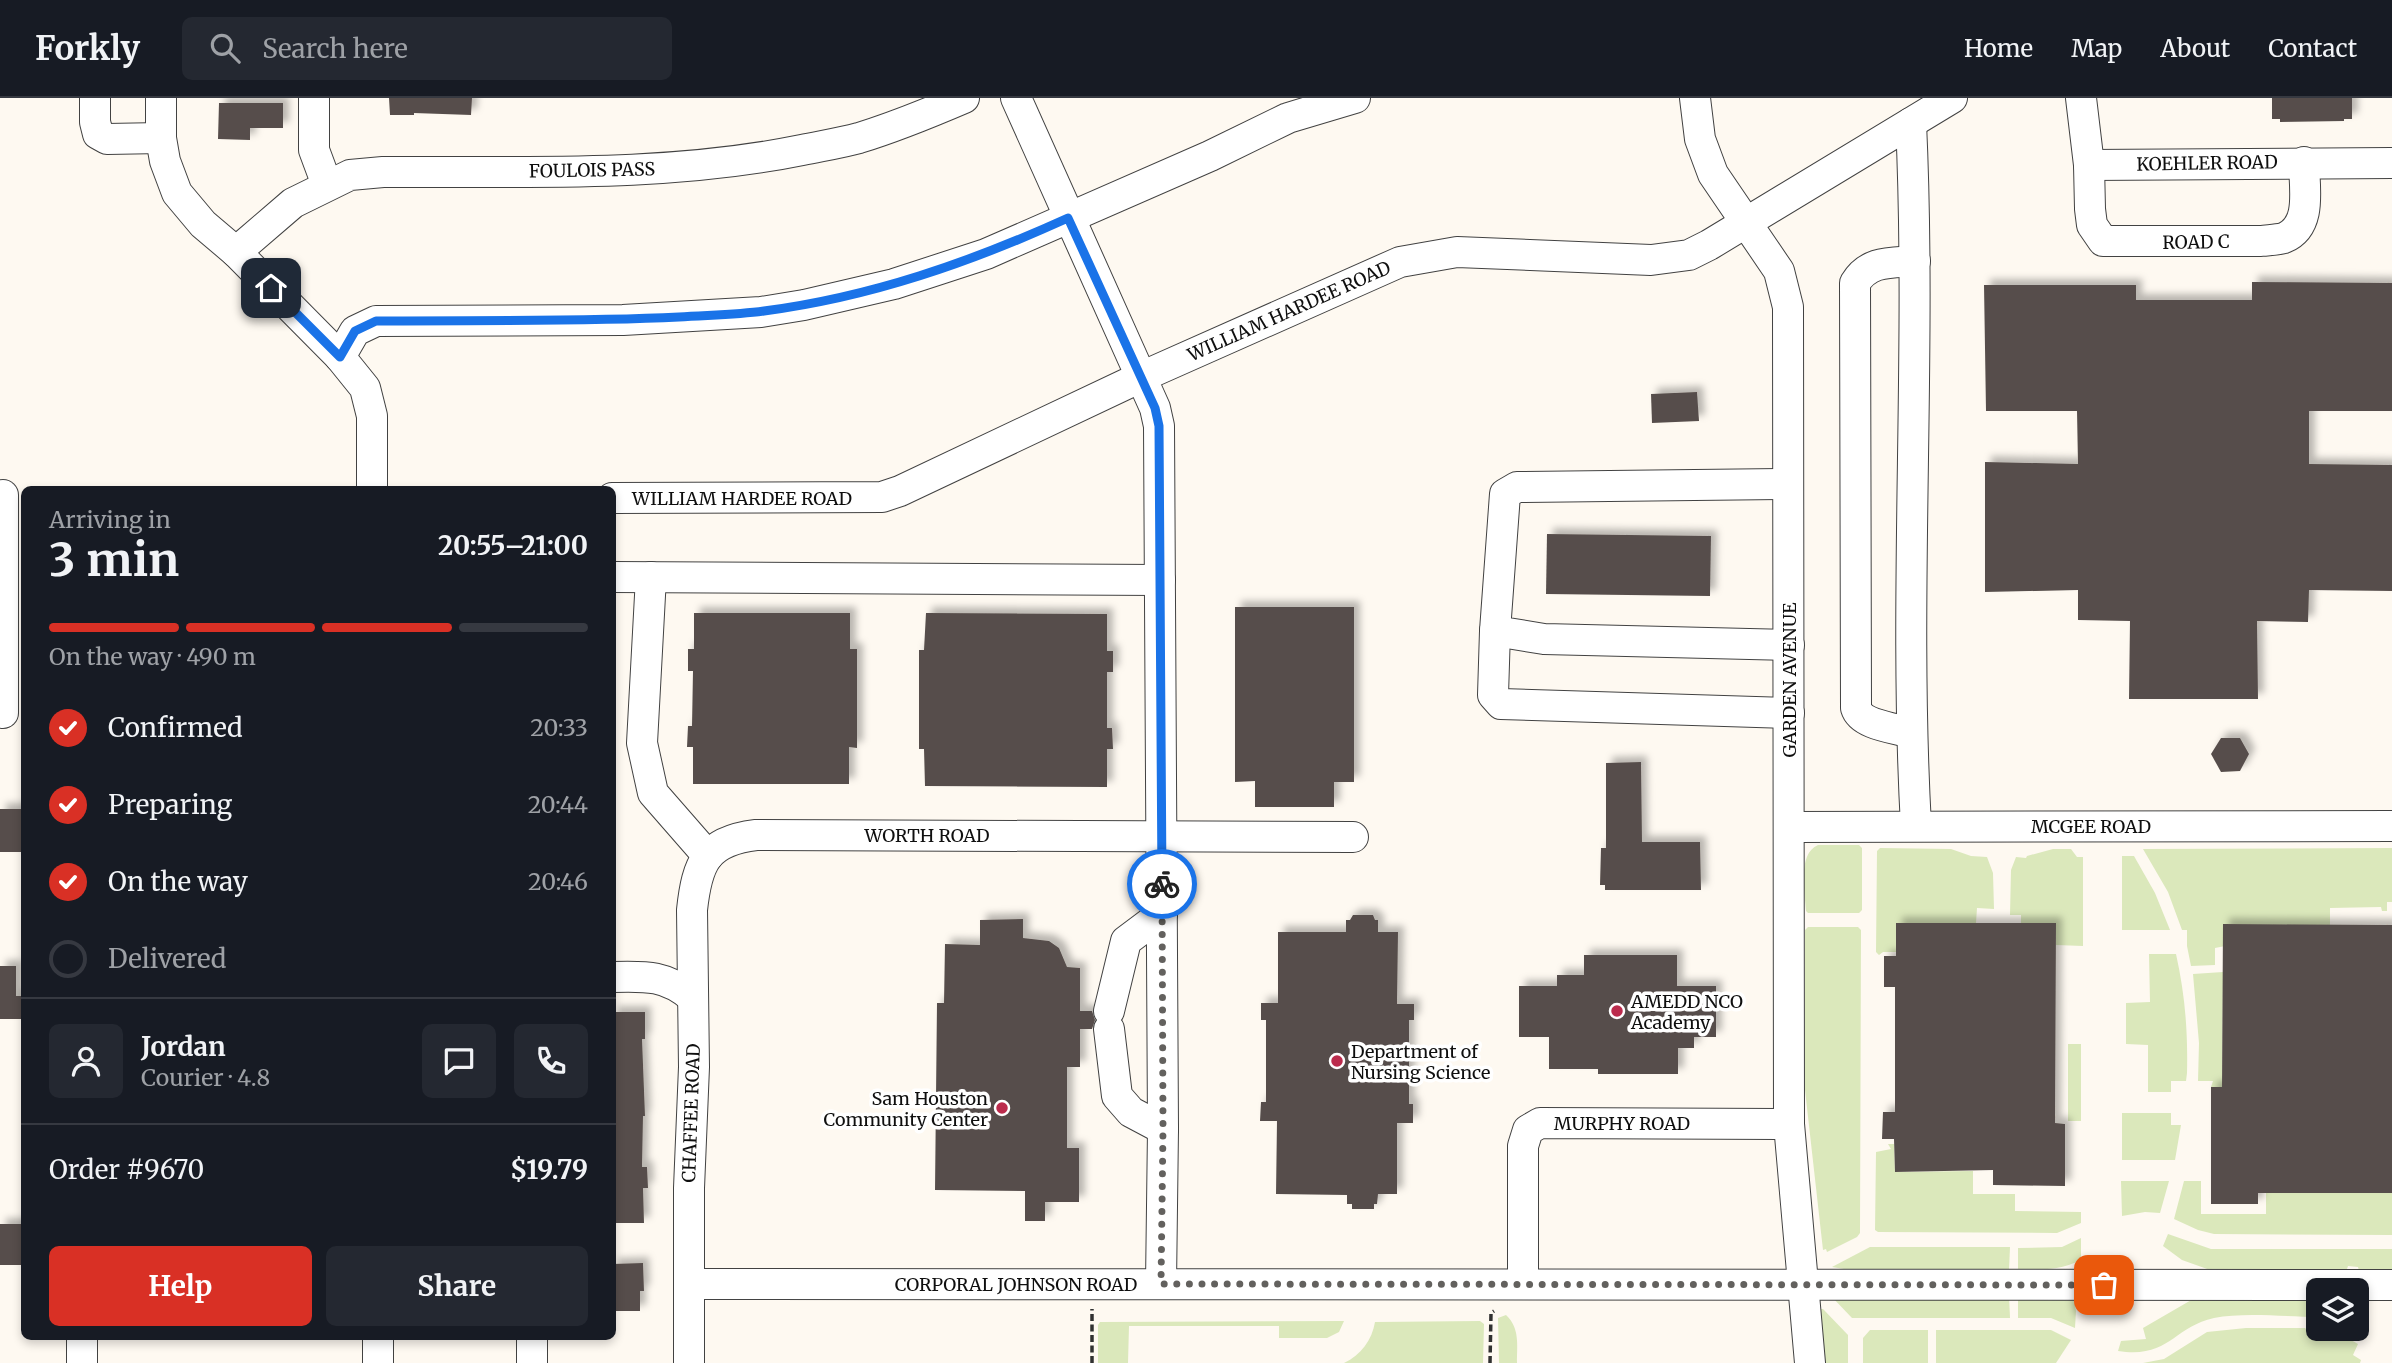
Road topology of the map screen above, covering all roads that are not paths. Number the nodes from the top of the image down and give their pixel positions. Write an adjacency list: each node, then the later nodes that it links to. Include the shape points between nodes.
1 (95, 98): 11 (street, via 98,134 107,139)
2 (161, 98): 11 (street)
3 (314, 98): 15 (street, via 314,150)
4 (964, 98): 15 (street, FOULOIS PASS, via 857,139 761,158 649,170 383,172 351,175)
5 (1016, 98): 16 (street)
6 (1355, 98): 16 (street, via 1288,118)
7 (1695, 98): 17 (street, GARDEN AVENUE, via 1700,139 1713,174)
8 (1952, 98): 10 (street, WILLIAM HARDEE ROAD)
9 (2081, 98): 14 (street)
10 (1911, 123): 17 (street, WILLIAM HARDEE ROAD); 19 (street)
11 (161, 138): 18 (street, via 177,193 203,224)
12 (2304, 162): 13 (street, KOEHLER ROAD); 14 (street, KOEHLER ROAD); 14 (street, ROAD C, via 2304,217 2295,230 2284,238 2222,242 2103,241 2092,225)
13 (2392, 163)
14 (2089, 164)
15 (327, 185): 18 (street, FOULOIS PASS, via 293,202)
16 (1068, 218): 20 (street, via 945,269 804,305 623,320 376,321 355,331); 21 (street)
17 (1747, 222): 21 (street, WILLIAM HARDEE ROAD, via 1689,255 1651,260 1457,253 1400,262); 22 (street, GARDEN AVENUE, via 1779,271 1787,307)
18 (236, 252): 20 (street)
19 (1915, 261): 33 (street); 33 (street, via 1874,265 1862,271 1855,283 1856,708 1864,720)
20 (340, 357): 23 (street, via 365,388 372,416)
21 (1141, 377): 25 (street, WILLIAM HARDEE ROAD, via 882,497); 28 (street, via 1159,426)
22 (1788, 484): 29 (street, via 1517,486 1505,494); 30 (street, GARDEN AVENUE)
23 (372, 486)
24 (9, 495): 31 (street)
25 (616, 498)
26 (616, 577): 27 (street)
27 (651, 577): 28 (street); 39 (street, via 642,743 653,793)
28 (1160, 580): 37 (street)
29 (1495, 631): 30 (street, via 1544,639); 32 (street, via 1493,695 1501,704)
30 (1789, 645): 32 (street, GARDEN AVENUE)
31 (9, 713)
32 (1789, 713): 36 (street, GARDEN AVENUE)
33 (1911, 733): 34 (street)
34 (1916, 826): 35 (street, MCGEE ROAD); 36 (street, MCGEE ROAD)
35 (2392, 826)
36 (1790, 827): 43 (street, GARDEN AVENUE)
37 (1162, 835): 38 (street, WORTH ROAD); 39 (street, WORTH ROAD, via 756,835 733,838); 40 (street)
38 (1353, 837)
39 (705, 860): 42 (street, CHAFFEE ROAD, via 692,910)
40 (1162, 914): 44 (street); 44 (street, via 1126,941 1109,1020 1117,1096 1131,1112)
41 (616, 977): 42 (street, via 649,976 677,985)
42 (693, 998): 45 (street, CHAFFEE ROAD)
43 (1789, 1124): 47 (street, MURPHY ROAD, via 1540,1123 1528,1130 1523,1146); 48 (street, GARDEN AVENUE)
44 (1163, 1129): 46 (street)
45 (689, 1284): 46 (street, CORPORAL JOHNSON ROAD); 56 (street, CHAFFEE ROAD)
46 (1161, 1284): 47 (street, CORPORAL JOHNSON ROAD)
47 (1523, 1284): 48 (street, CORPORAL JOHNSON ROAD)
48 (1802, 1285): 49 (street, CORPORAL JOHNSON ROAD); 57 (street, GARDEN AVENUE)
49 (2392, 1285)
50 (82, 1340): 53 (street)
51 (378, 1340): 54 (street)
52 (532, 1340): 55 (street)
53 (82, 1363)
54 (378, 1363)
55 (532, 1363)
56 (689, 1363)
57 (1810, 1363)

